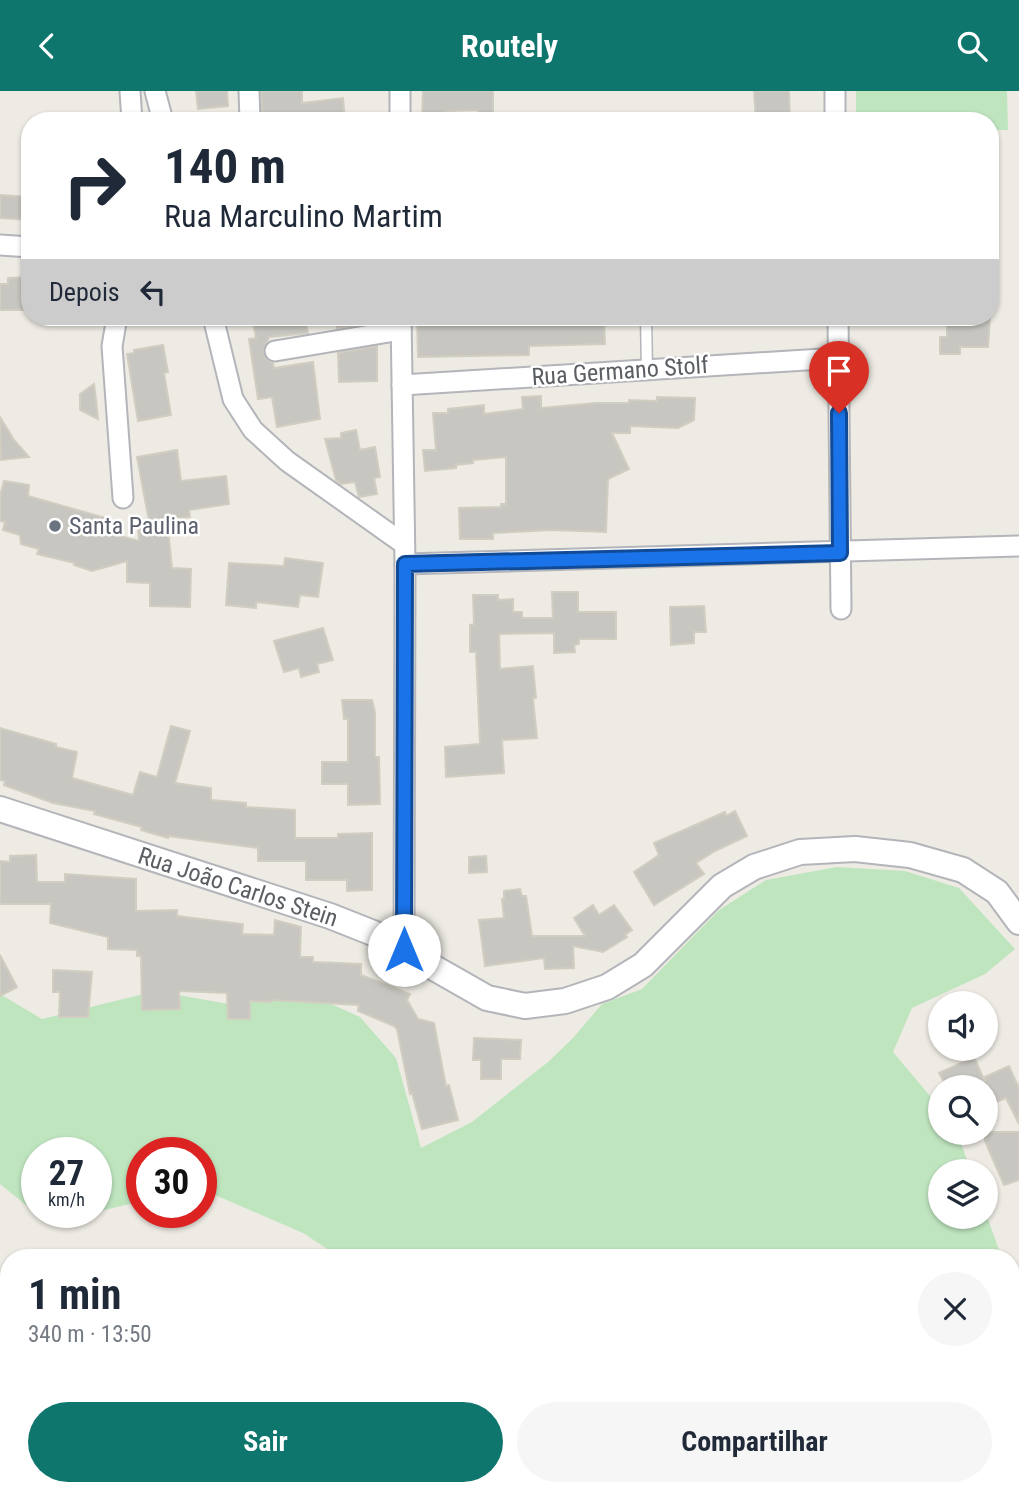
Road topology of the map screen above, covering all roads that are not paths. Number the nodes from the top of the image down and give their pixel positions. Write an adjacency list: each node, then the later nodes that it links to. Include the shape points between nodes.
1 (130, 91): 6 (street)
2 (155, 91): 7 (street)
3 (249, 91): 8 (street)
4 (400, 91): 9 (street)
5 (835, 91): 10 (street)
6 (131, 112)
7 (161, 112)
8 (250, 112)
9 (400, 112)
10 (835, 112)
11 (0, 245): 12 (street)
12 (21, 246)
13 (115, 326): 23 (street, via 112,346)
14 (215, 326): 24 (street, via 233,399 253,430 287,461)
15 (392, 326): 19 (street)
16 (401, 326): 22 (street)
17 (646, 326): 21 (lane)
18 (838, 326): 20 (street)
19 (275, 351)
20 (838, 358): 21 (street, Rua Germano Stolf); 26 (street)
21 (647, 370): 22 (street, Rua Germano Stolf)
22 (402, 385): 24 (street)
23 (123, 498)
24 (404, 544): 27 (street)
25 (1019, 546): 26 (street)
26 (840, 553): 27 (street); 28 (street)
27 (405, 564): 31 (street)
28 (841, 609)
29 (0, 809): 31 (street, Rua João Carlos Stein, via 330,916)
30 (1019, 922): 31 (street, Rua João Carlos Stein, via 997,892 963,870 909,855 855,849 800,852 754,867 723,886 643,965 607,987 565,1002 525,1006 487,998)
31 (404, 950)

